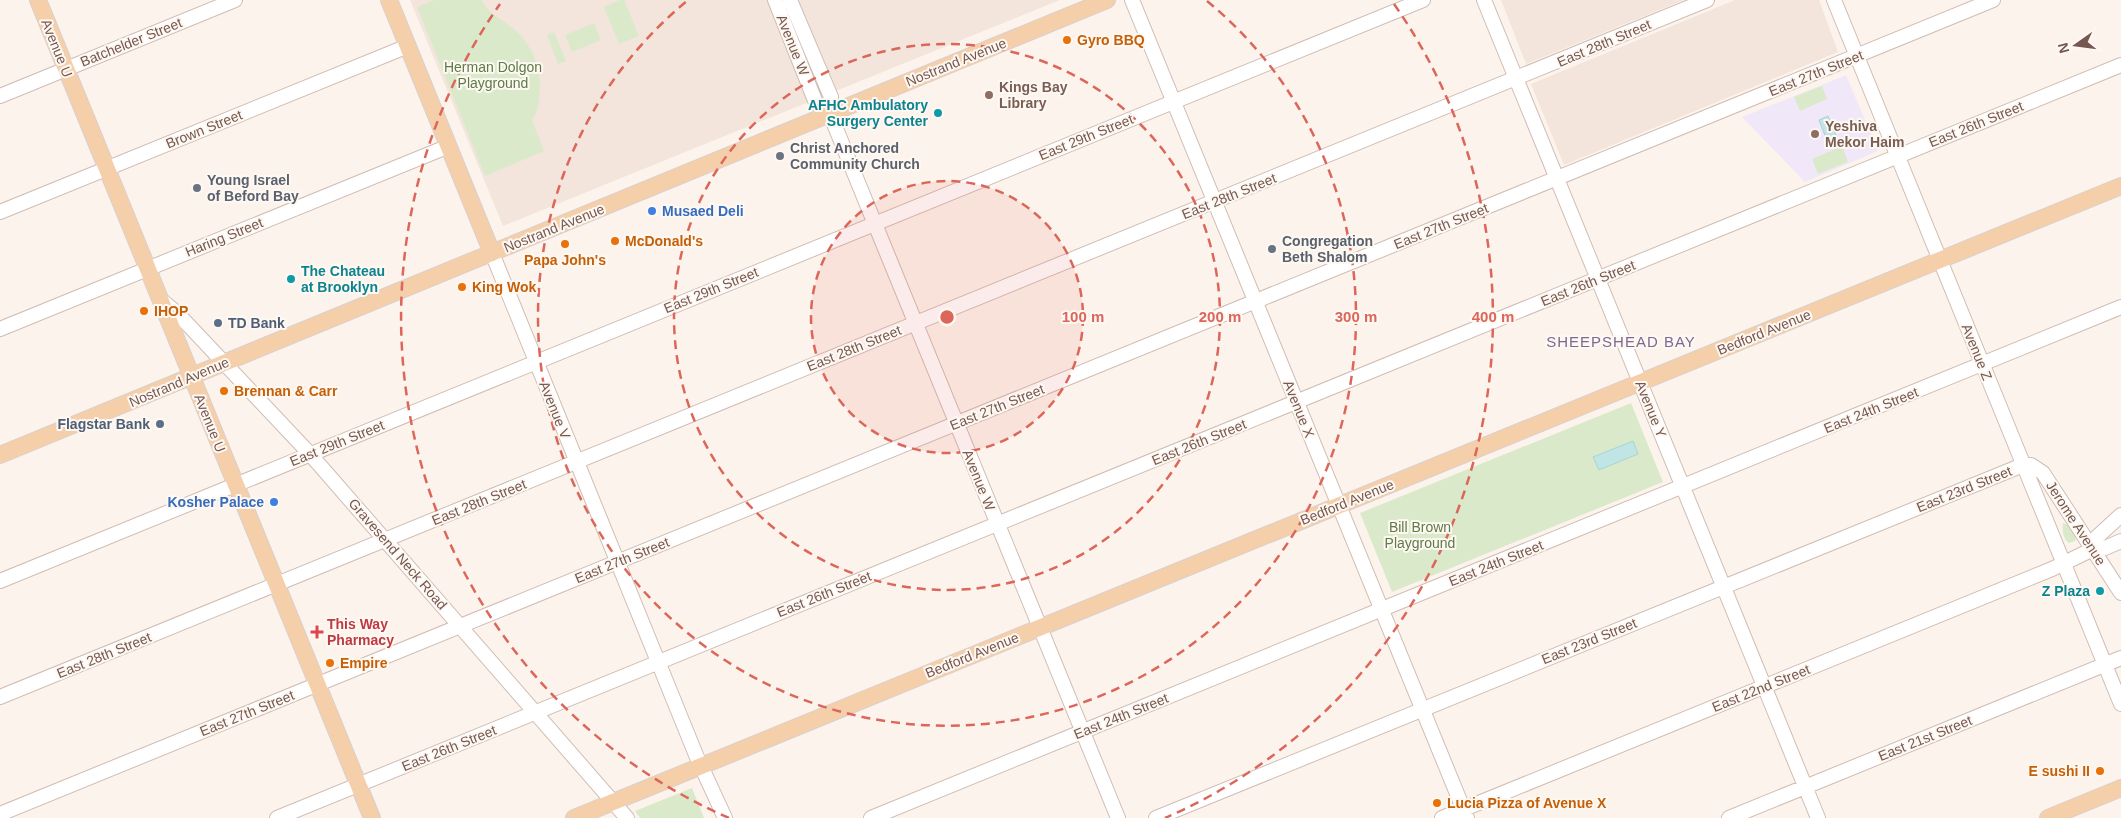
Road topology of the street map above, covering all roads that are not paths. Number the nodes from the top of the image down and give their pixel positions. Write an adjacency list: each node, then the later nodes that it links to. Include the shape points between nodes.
1 (38, 0): 16 (main road, Avenue U)
2 (235, 0): 16 (street, Batchelder Street)
3 (389, 0): 13 (main road, Avenue V)
4 (775, 0): 20 (street, Avenue W, via 816,102)
5 (790, 0): 20 (street, Avenue W, via 831,97)
6 (1107, 0): 20 (main road, Nostrand Avenue)
7 (1132, 0): 19 (street, Avenue X)
8 (1423, 0): 19 (street, East 29th Street)
9 (1484, 0): 17 (street, Avenue Y)
10 (1707, 0): 17 (street, East 28th Street)
11 (1834, 0): 14 (street, Avenue Z)
12 (1994, 0): 14 (street, East 27th Street)
13 (408, 46): 21 (main road, Avenue V); 23 (street, Brown Street)
14 (1856, 56): 22 (street, Avenue Z); 24 (street, East 27th Street)
15 (2121, 65): 22 (street, East 26th Street)
16 (66, 69): 18 (street, Batchelder Street); 23 (main road, Avenue U)
17 (1516, 79): 24 (street, Avenue Y); 26 (street, East 28th Street)
18 (0, 96)
19 (1174, 101): 26 (street, Avenue X); 28 (street, East 29th Street)
20 (830, 114): 28 (street, Avenue W); 29 (main road, Nostrand Avenue)
21 (449, 146): 29 (main road, Avenue V); 31 (street, Haring Street)
22 (1897, 156): 30 (street, Avenue Z); 32 (street, East 26th Street)
23 (106, 169): 27 (street, Brown Street); 31 (main road, Avenue U)
24 (1556, 178): 32 (street, Avenue Y); 34 (street, East 27th Street)
25 (2121, 186): 30 (main road, Bedford Avenue)
26 (1214, 202): 34 (street, Avenue X); 36 (street, East 28th Street)
27 (0, 212)
28 (875, 223): 36 (street, Avenue W); 38 (street, East 29th Street)
29 (492, 253): 38 (street, Avenue V); 39 (main road, Nostrand Avenue)
30 (1940, 260): 40 (street, Avenue Z); 42 (main road, Bedford Avenue)
31 (147, 269): 33 (main road, Avenue U); 37 (street, Haring Street)
32 (1597, 279): 42 (street, Avenue Y); 43 (street, East 26th Street)
33 (159, 298): 39 (street, Gravesend Neck Road); 41 (main road, Avenue U)
34 (1256, 302): 43 (street, Avenue X); 44 (street, East 27th Street)
35 (2121, 307): 40 (street, East 24th Street)
36 (916, 323): 44 (street, Avenue W); 47 (street, East 28th Street)
37 (0, 329)
38 (536, 361): 45 (street, East 29th Street); 47 (street, Avenue V)
39 (224, 363): 41 (main road, Nostrand Avenue); 45 (street, Gravesend Neck Road)
40 (1982, 364): 48 (street, Avenue Z); 50 (street, East 24th Street)
41 (191, 377): 46 (main road, Nostrand Avenue); 49 (main road, Avenue U)
42 (1640, 382): 50 (street, Avenue Y); 51 (main road, Bedford Avenue)
43 (1297, 403): 51 (street, Avenue X); 53 (street, East 26th Street)
44 (956, 423): 53 (street, Avenue W); 57 (street, East 27th Street)
45 (310, 454): 49 (street, East 29th Street); 54 (street, Gravesend Neck Road)
46 (0, 455)
47 (577, 462): 54 (street, East 28th Street); 57 (street, Avenue V)
48 (2023, 465): 56 (street, Jerome Avenue, via 2031,465 2044,473); 58 (street, Avenue Z); 61 (street, East 23rd Street)
49 (235, 484): 59 (street, East 29th Street); 60 (main road, Avenue U)
50 (1682, 487): 61 (street, Avenue Y); 63 (street, East 24th Street)
51 (1339, 505): 63 (street, Avenue X); 65 (main road, Bedford Avenue)
52 (2121, 515): 56 (street, via 2097,537)
53 (997, 524): 65 (street, Avenue W); 67 (street, East 26th Street)
54 (386, 540): 60 (street, East 28th Street); 64 (street, Gravesend Neck Road)
55 (2121, 541): 56 (street)
56 (2093, 549): 58 (street, East 22nd Street); 62 (street, Jerome Avenue)
57 (618, 562): 64 (street, East 27th Street); 67 (street, Avenue V)
58 (2064, 564): 68 (street, Avenue Z); 70 (street, East 22nd Street)
59 (0, 581)
60 (276, 585): 69 (main road, Avenue U); 71 (street, East 28th Street)
61 (1723, 587): 70 (street, Avenue Y); 73 (street, East 23rd Street)
62 (2121, 593)
63 (1382, 610): 73 (street, Avenue X); 75 (street, East 24th Street)
64 (460, 626): 69 (street, East 27th Street); 74 (street, Gravesend Neck Road)
65 (1040, 628): 75 (street, Avenue W); 76 (main road, Bedford Avenue)
66 (2121, 658): 68 (street, East 21st Street)
67 (658, 662): 74 (street, East 26th Street); 76 (street, Avenue V)
68 (2104, 664): 72 (street, Avenue Z); 78 (street, East 21st Street)
69 (318, 684): 77 (main road, Avenue U); 81 (street, East 27th Street)
70 (1764, 687): 78 (street, Avenue Y); 82 (street, East 22nd Street)
71 (0, 697)
72 (2121, 704)
73 (1422, 709): 82 (street, Avenue X); 90 (street, East 23rd Street)
74 (536, 712): 77 (street, East 26th Street); 80 (street, Gravesend Neck Road)
75 (1082, 731): 88 (street, East 24th Street); 89 (street, Avenue W)
76 (701, 766): 80 (main road, Bedford Avenue); 87 (street, Avenue V)
77 (358, 785): 83 (street, East 26th Street); 84 (main road, Avenue U)
78 (1805, 787): 92 (street, East 21st Street); 93 (street, Avenue Y)
79 (2121, 788): 94 (main road)
80 (613, 802): 85 (main road, Bedford Avenue); 86 (street, Gravesend Neck Road)
81 (0, 814)
82 (1465, 814): 91 (street, East 22nd Street)
83 (277, 818)
84 (372, 818)
85 (574, 818)
86 (627, 818)
87 (725, 818)
88 (871, 818)
89 (1118, 818)
90 (1156, 818)
91 (1442, 818)
92 (1729, 818)
93 (1818, 818)
94 (2048, 818)

